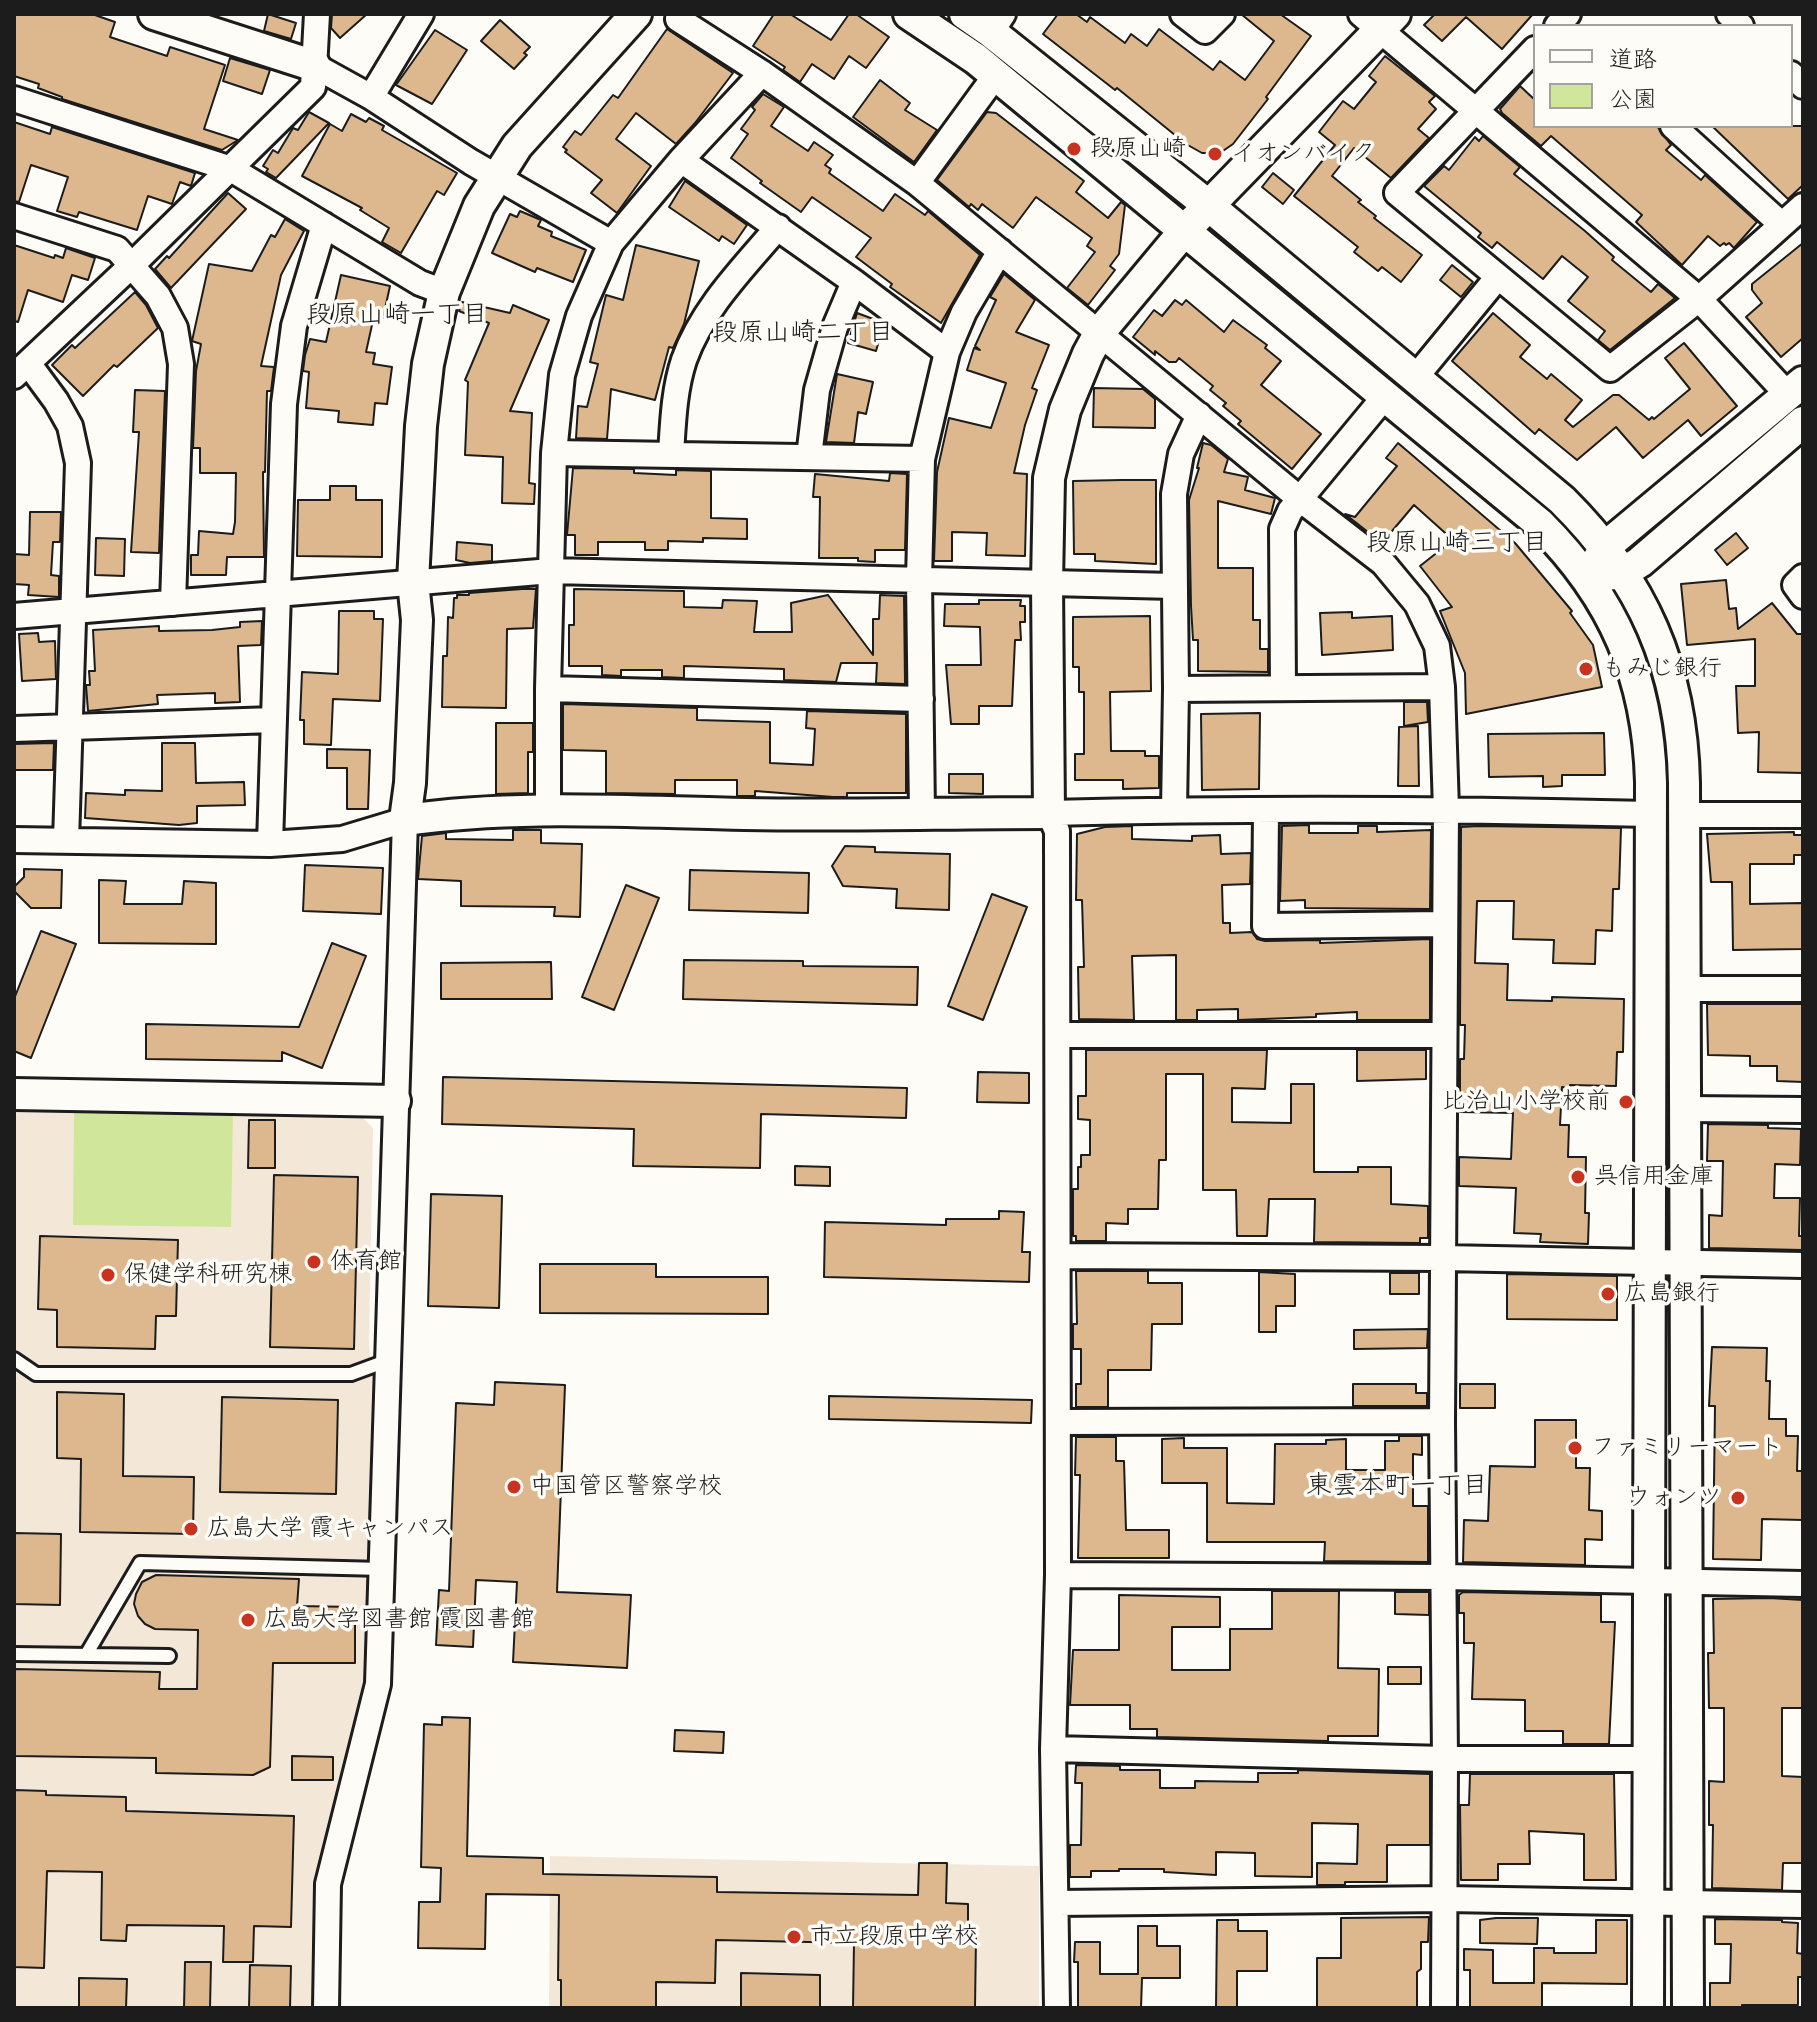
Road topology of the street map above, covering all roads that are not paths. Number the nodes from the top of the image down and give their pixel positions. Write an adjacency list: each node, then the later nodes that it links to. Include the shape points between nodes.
1 (154, 14): 13 (street)
2 (317, 14): 13 (street)
3 (421, 14): 16 (street)
4 (636, 14): 22 (street)
5 (909, 14): 15 (street)
6 (965, 14): 11 (street)
7 (1183, 14): 8 (street, via 1205,31)
8 (1222, 14)
9 (678, 19): 14 (street)
10 (1379, 19): 18 (street); 24 (street)
11 (997, 23): 24 (street)
12 (1533, 51): 18 (street)
13 (315, 66): 16 (street); 21 (street, via 313,87)
14 (762, 73): 20 (street); 23 (street)
15 (995, 76): 23 (street); 30 (street)
16 (371, 97): 22 (street)
17 (14, 99): 21 (street)
18 (1477, 110): 34 (street, via 1397,193); 37 (street)
19 (1675, 128): 27 (street)
20 (681, 160): 29 (street); 31 (street)
21 (231, 169): 28 (street); 33 (street)
22 (496, 176): 31 (street); 36 (street)
23 (917, 183): 32 (street)
24 (1209, 206): 30 (street); 41 (street)
25 (1803, 206): 27 (street)
26 (14, 216): 33 (street, via 117,249)
27 (1781, 224): 37 (street)
28 (324, 225): 36 (street); 60 (street, via 294,326 284,404)
29 (778, 227): 35 (street); 47 (street, via 719,296 685,360)
30 (1185, 230): 38 (street); 43 (street)
31 (611, 243): 46 (street, via 579,316 562,375)
32 (1000, 251): 38 (street); 39 (street)
33 (132, 265): 40 (street); 62 (street, via 175,328 181,364)
34 (1497, 278): 37 (street, via 1610,369); 41 (street)
35 (854, 282): 39 (street); 48 (street, via 817,390)
36 (444, 292): 57 (street, via 421,426)
37 (1699, 299): 42 (street)
38 (1100, 332): 44 (street); 58 (street, via 1065,410 1049,478)
39 (947, 352): 49 (street)
40 (21, 370): 63 (street, via 56,401 70,426 78,463)
41 (1415, 378): 51 (street, via 1562,500)
42 (1796, 389): 51 (street)
43 (1386, 395): 50 (street); 55 (street, via 1540,524)
44 (1199, 415): 50 (street); 59 (street, via 1181,454 1174,494)
45 (1801, 427): 53 (street)
46 (554, 453): 47 (street); 52 (street)
47 (671, 454): 48 (street)
48 (809, 457): 49 (street)
49 (922, 459): 56 (street)
50 (1300, 499): 65 (street, via 1383,563 1417,604 1437,646); 66 (street, via 1282,529)
51 (1605, 547): 53 (street); 55 (street)
52 (551, 571): 56 (street); 57 (street); 67 (street)
53 (1623, 573): 55 (street); 80 (street, via 1653,629 1673,689 1683,751)
54 (1803, 577): 61 (street, via 1795,585)
55 (1588, 578): 79 (street, via 1623,641 1642,696 1650,753)
56 (919, 580): 58 (street); 69 (street)
57 (413, 582): 60 (street); 82 (street, via 417,620)
58 (1047, 583): 59 (street); 78 (street)
59 (1174, 586): 68 (street)
60 (277, 593): 62 (street); 70 (street)
61 (1803, 596)
62 (173, 603): 63 (street)
63 (72, 611): 64 (street); 71 (street)
64 (14, 616)
65 (1442, 687): 66 (street); 73 (street)
66 (1283, 688): 68 (street)
67 (548, 689): 69 (street); 74 (street)
68 (1176, 689): 75 (street)
69 (921, 699): 77 (street)
70 (273, 720): 71 (street); 85 (street)
71 (69, 727): 72 (street); 84 (street)
72 (14, 729)
73 (1446, 809): 76 (street); 79 (street); 86 (street)
74 (548, 810): 77 (street); 82 (street)
75 (1174, 810): 76 (street); 78 (street)
76 (1266, 810): 86 (street, via 1265,926)
77 (922, 813): 78 (street)
78 (1049, 813): 89 (street, via 1057,831)
79 (1650, 814): 97 (street)
80 (1683, 815): 81 (street); 87 (street)
81 (1803, 815)
82 (405, 820): 85 (street, via 342,839); 92 (street)
83 (14, 840): 84 (street)
84 (66, 841): 85 (street)
85 (270, 844)
86 (1445, 924): 90 (street)
87 (1683, 989): 88 (street); 93 (street)
88 (1803, 989)
89 (1059, 1035): 90 (street); 95 (street)
90 (1444, 1035): 96 (street)
91 (14, 1094): 92 (street)
92 (395, 1101): 101 (street)
93 (1684, 1109): 94 (street); 98 (street)
94 (1803, 1110)
95 (1058, 1256): 96 (street); 103 (street)
96 (1443, 1258): 97 (street); 102 (street)
97 (1649, 1263): 98 (street); 107 (street)
98 (1684, 1263): 99 (street); 108 (street)
99 (1803, 1265)
100 (14, 1359): 101 (lane, via 36,1374 351,1374)
101 (389, 1360): 104 (street)
102 (1442, 1421): 103 (street); 106 (street)
103 (1058, 1422): 105 (street)
104 (383, 1569): 111 (lane, via 140,1563); 121 (street, via 378,1684 328,1884)
105 (1058, 1575): 106 (street); 113 (street)
106 (1444, 1577): 107 (street); 114 (street)
107 (1648, 1582): 108 (street); 115 (street)
108 (1686, 1583): 109 (street); 119 (street)
109 (1803, 1584)
110 (14, 1654): 111 (lane)
111 (86, 1655): 112 (lane)
112 (169, 1656)
113 (1053, 1749): 114 (street); 117 (street)
114 (1445, 1759): 115 (street); 116 (street)
115 (1648, 1759): 118 (street)
116 (1445, 1899): 117 (street); 118 (street); 123 (street)
117 (1057, 1903): 122 (street)
118 (1648, 1903): 119 (street); 124 (street)
119 (1688, 1904): 120 (street); 125 (street)
120 (1803, 1905)
121 (326, 2008)
122 (1057, 2008)
123 (1444, 2008)
124 (1648, 2008)
125 (1688, 2008)

